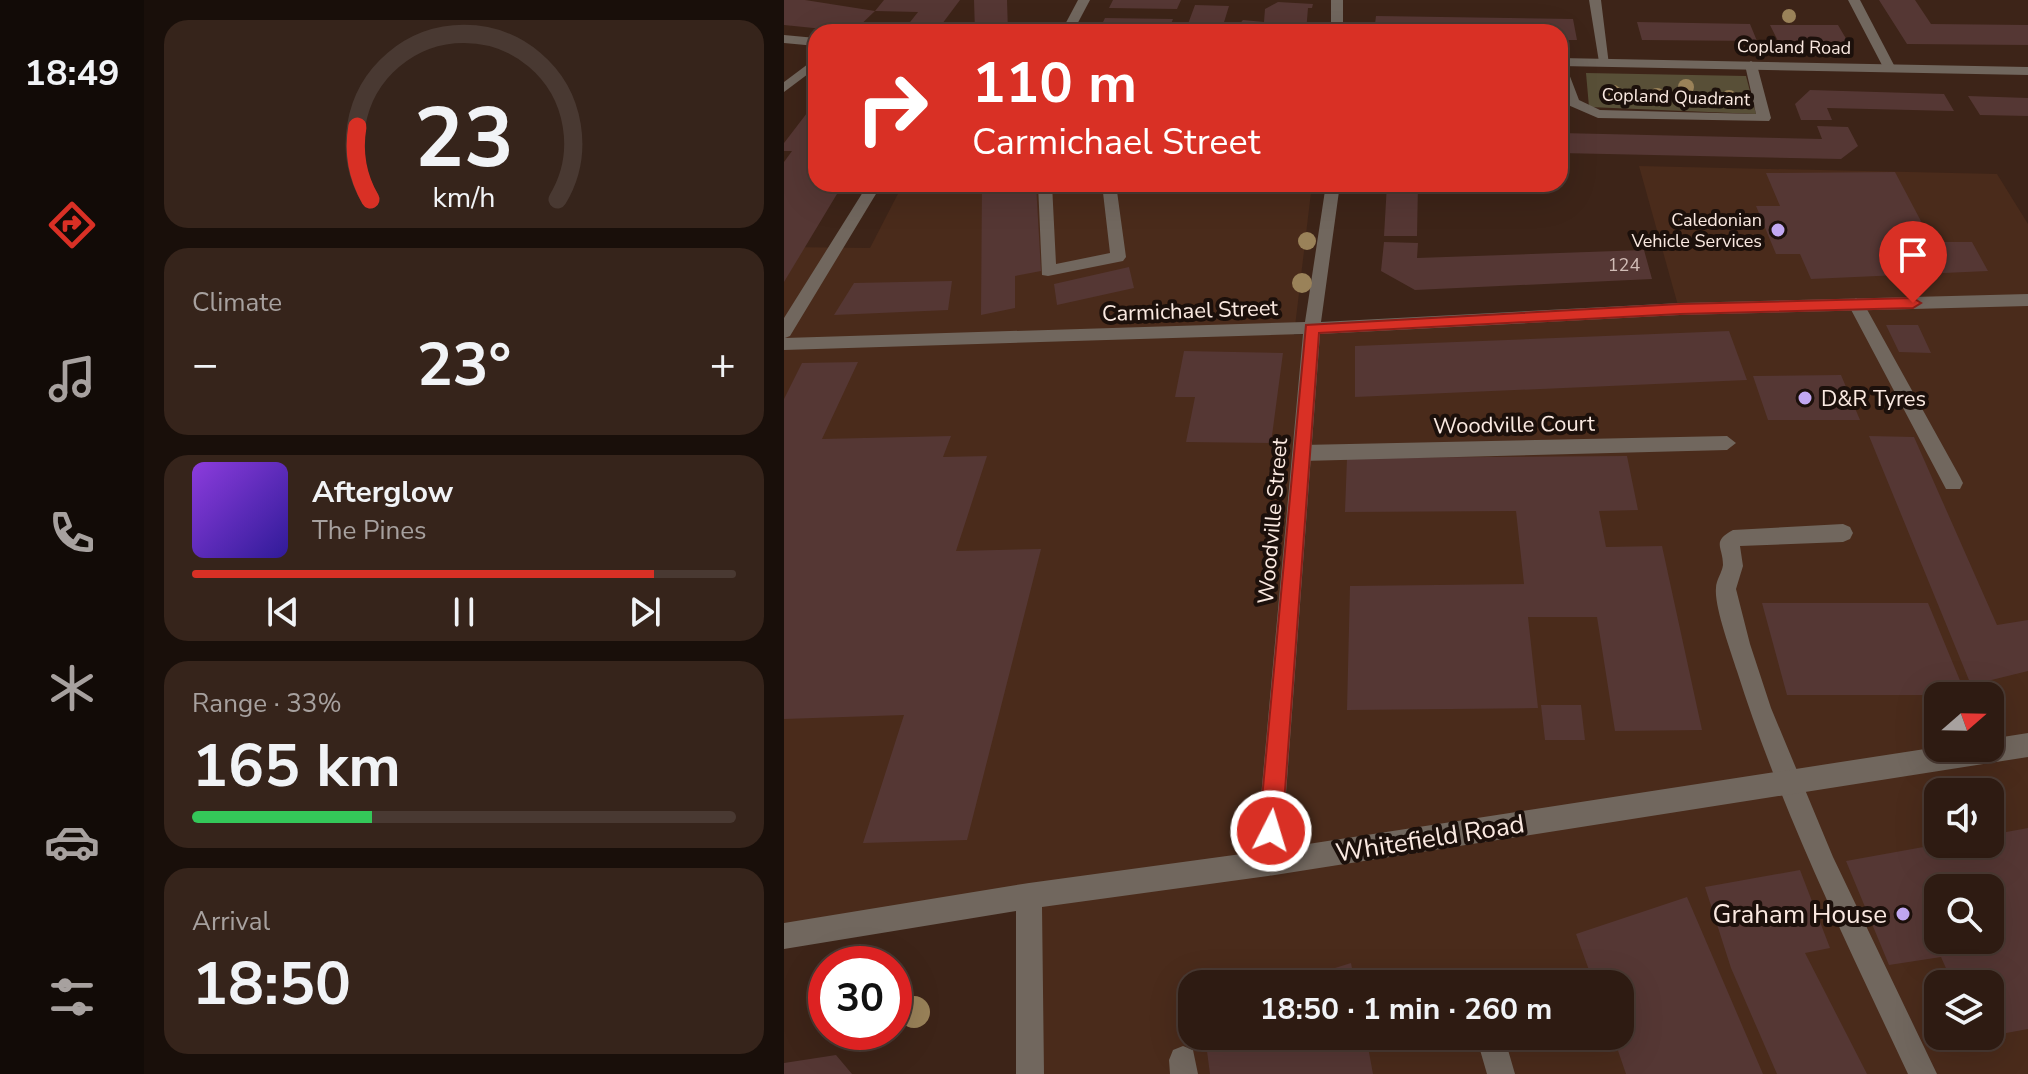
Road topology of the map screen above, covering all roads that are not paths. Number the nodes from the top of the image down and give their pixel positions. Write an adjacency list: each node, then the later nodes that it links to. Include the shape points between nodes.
1 (1084, 0): 5 (street)
2 (1337, 0): 6 (street)
3 (1595, 0): 9 (street)
4 (1854, 0): 12 (street)
5 (1071, 24)
6 (1337, 24)
7 (784, 39): 8 (street)
8 (808, 41)
9 (1605, 62): 10 (street, Copland Road); 11 (street, Copland Road)
10 (1568, 64)
11 (1751, 65): 12 (street, Copland Road); 15 (street, Copland Quadrant, via 1764,118 1598,114 1573,102)
12 (1889, 67): 14 (street, Copland Road)
13 (808, 68): 16 (street)
14 (2028, 71)
15 (1568, 87)
16 (784, 88)
17 (870, 192): 24 (street)
18 (1045, 192): 19 (street, via 1048,271 1118,257)
19 (1110, 192)
20 (1332, 192): 23 (street, Woodville Street)
21 (2028, 300): 22 (street, Carmichael Street)
22 (1856, 304): 23 (street, Carmichael Street); 28 (street)
23 (1312, 328): 25 (street, Carmichael Street); 27 (street, Woodville Street)
24 (784, 332)
25 (784, 344)
26 (1727, 443): 27 (street, Woodville Court)
27 (1302, 453): 32 (street, Woodville Street)
28 (1953, 483)
29 (1843, 533): 31 (street, via 1740,536 1729,542 1733,566 1726,589 1739,644)
30 (2028, 745): 31 (street, Whitefield Road)
31 (1791, 782): 32 (street, Whitefield Road); 38 (street, via 1824,866)
32 (1268, 863): 33 (street, Whitefield Road)
33 (1029, 896): 34 (street, Whitefield Road); 36 (street)
34 (784, 936)
35 (1494, 1050): 37 (street)
36 (1030, 1074)
37 (1501, 1074)
38 (1923, 1074)

